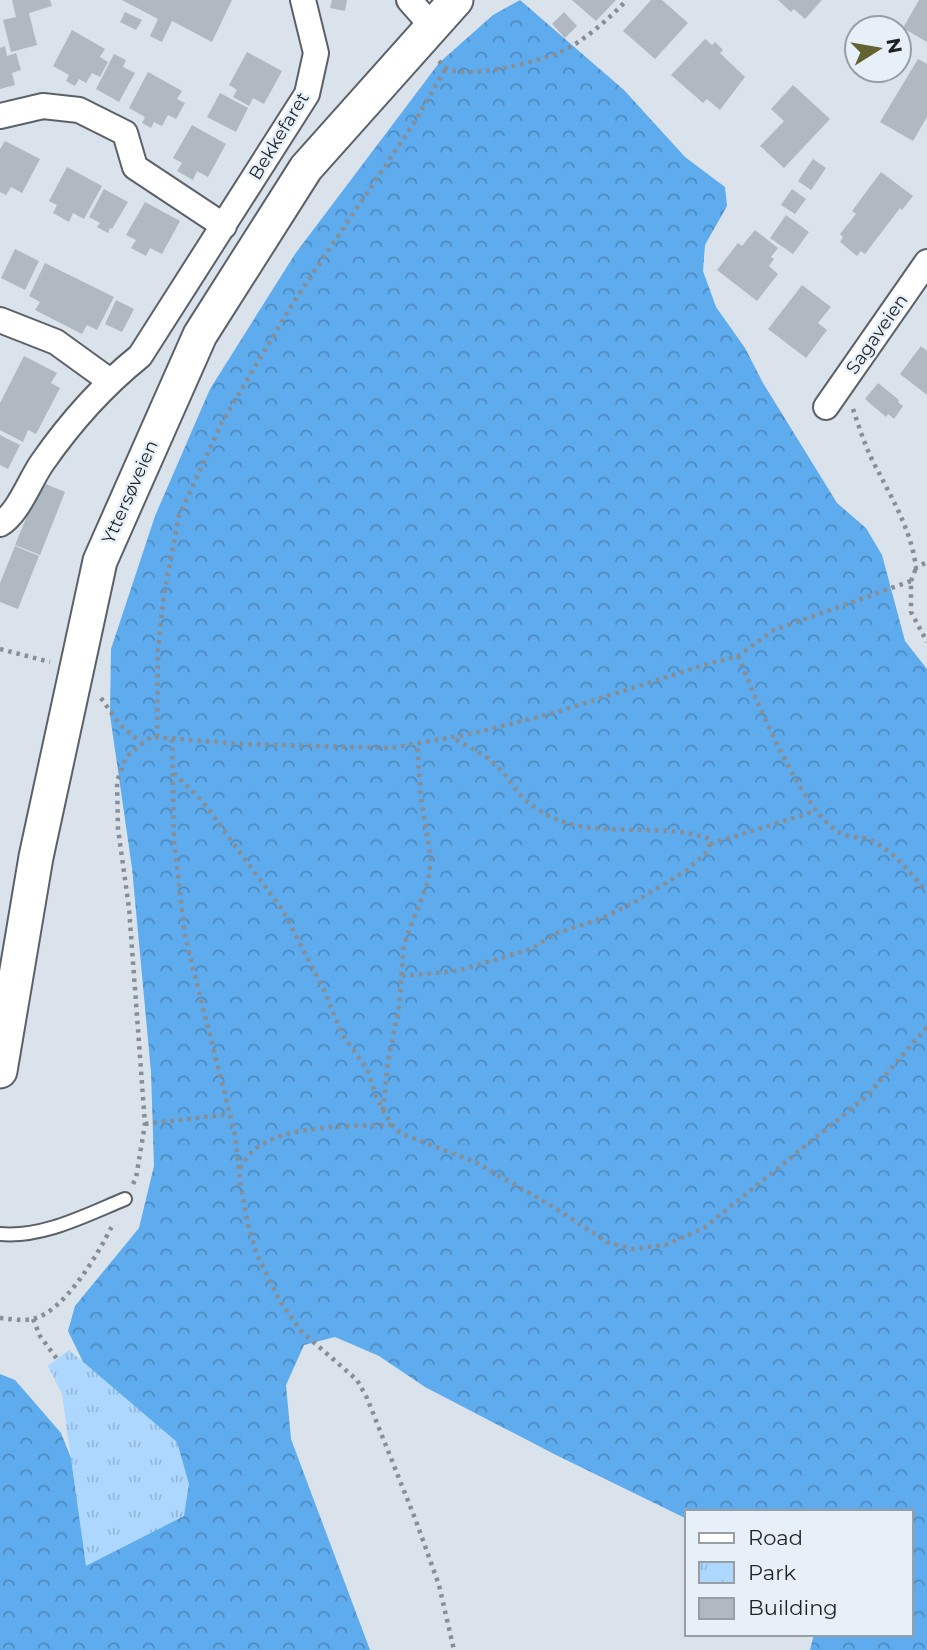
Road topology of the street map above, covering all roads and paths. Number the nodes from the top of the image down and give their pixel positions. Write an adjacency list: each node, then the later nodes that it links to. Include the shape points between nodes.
1 (303, 0): 8 (street, Bekkefaret, via 316,53 307,94)
2 (409, 0): 5 (street)
3 (456, 0): 5 (main road, Yttersøveien)
4 (626, 0): 6 (path, via 604,23 559,52 491,72)
5 (425, 33): 6 (path); 29 (main road, Yttersøveien, via 306,168 200,335 100,561)
6 (446, 68): 20 (path, via 293,303 222,422 179,516 158,649)
7 (0, 116): 8 (street, via 43,106 79,110 125,133 135,167)
8 (224, 226): 11 (street, Bekkefaret, via 140,356)
9 (927, 262): 12 (street, Sagaveien)
10 (0, 320): 11 (street, via 56,342)
11 (110, 381): 14 (street, Bekkefaret, via 43,462 10,516)
12 (826, 407)
13 (857, 421): 16 (path, via 914,545)
14 (0, 524)
15 (927, 562): 16 (path)
16 (916, 568): 17 (path)
17 (911, 581): 18 (path, via 911,612); 19 (path, via 774,631)
18 (927, 642)
19 (738, 656): 21 (path, via 557,712); 25 (path, via 766,725)
20 (157, 737): 22 (path); 34 (path, via 126,757 117,781)
21 (452, 737): 23 (path); 26 (path, via 491,760 519,794 557,820 590,828 691,832)
22 (172, 738): 23 (path, via 392,748); 24 (path)
23 (417, 743): 28 (path, via 431,859 428,882 404,944)
24 (174, 773): 32 (path, via 203,802 283,911 342,1034 367,1069); 33 (path, via 174,841 185,936)
25 (816, 811): 26 (path); 27 (path, via 840,833 869,839 891,853)
26 (710, 844): 28 (path, via 687,870 634,903 557,933 531,949 457,971)
27 (927, 892)
28 (402, 976): 32 (path)
29 (7, 992): 31 (main road, Yttersøveien)
30 (927, 1027): 35 (path, via 867,1096 704,1228 665,1245 632,1249 607,1242 475,1162 400,1133)
31 (0, 1071)
32 (383, 1110): 35 (path)
33 (230, 1114): 34 (path); 36 (path)
34 (145, 1124): 37 (path, via 136,1178)
35 (392, 1125): 36 (path, via 303,1130 269,1141 253,1151)
36 (240, 1169): 42 (path, via 248,1225 268,1280 302,1332 357,1380 372,1409 439,1584)
37 (125, 1199): 38 (lane, via 50,1229); 40 (path, via 97,1256 63,1298)
38 (0, 1234)
39 (0, 1318): 40 (path)
40 (33, 1319): 41 (path)
41 (57, 1359)
42 (454, 1650)

